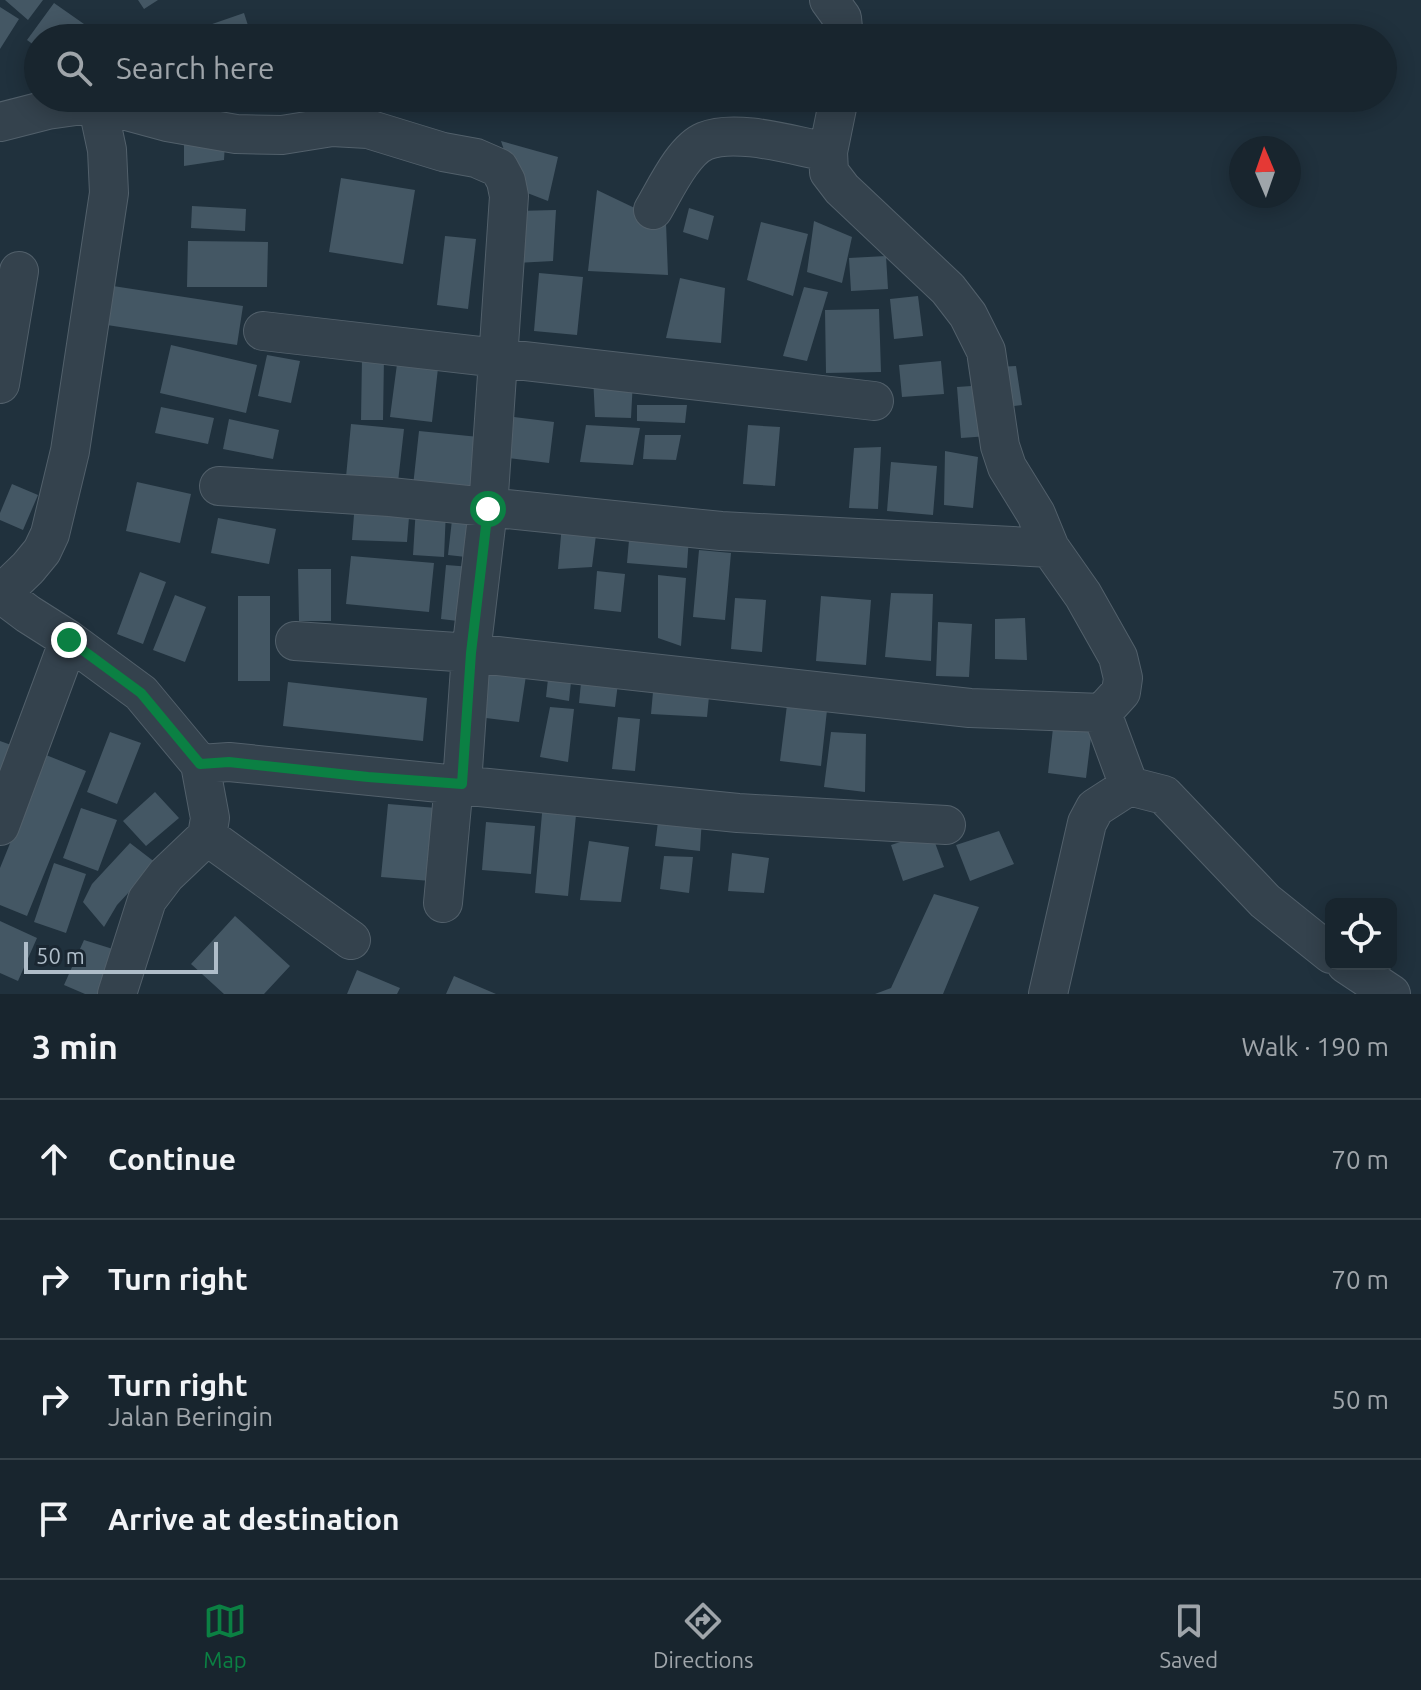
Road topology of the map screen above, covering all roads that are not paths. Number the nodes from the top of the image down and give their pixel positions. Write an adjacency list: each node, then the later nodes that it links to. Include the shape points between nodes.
1 (829, 0): 2 (street)
2 (843, 24)
3 (39, 112): 7 (street)
4 (99, 112): 18 (street, via 109,193 70,451 50,534 42,551)
5 (130, 112): 12 (street, via 236,134 368,129 499,168 509,196)
6 (836, 112): 8 (street)
7 (0, 122)
8 (828, 152): 9 (street, via 736,135 703,141 681,163); 17 (street, via 829,172 842,189 948,289 968,315 986,351 1007,467)
9 (653, 210)
10 (19, 271): 13 (street)
11 (263, 331): 12 (street)
12 (497, 359): 14 (street); 16 (street)
13 (0, 384)
14 (874, 401)
15 (219, 486): 16 (street)
16 (488, 509): 17 (street, via 721,531); 21 (street)
17 (1050, 548): 22 (street, via 1118,657 1121,692)
18 (10, 585): 19 (street)
19 (69, 640): 23 (street, via 141,693); 27 (street)
20 (295, 641): 21 (street)
21 (471, 653): 22 (street, via 970,708); 24 (street)
22 (1102, 713): 25 (street)
23 (211, 763): 24 (street); 28 (street)
24 (458, 784): 26 (street, via 738,813); 29 (street)
25 (1129, 786): 31 (street, via 1164,795 1265,901); 34 (street, via 1095,808 1087,823)
26 (946, 825)
27 (0, 826)
28 (207, 836): 30 (street); 33 (street, via 147,900)
29 (443, 903)
30 (351, 940)
31 (1325, 949)
32 (1355, 970): 35 (street)
33 (117, 994)
34 (1048, 994)
35 (1391, 994)

